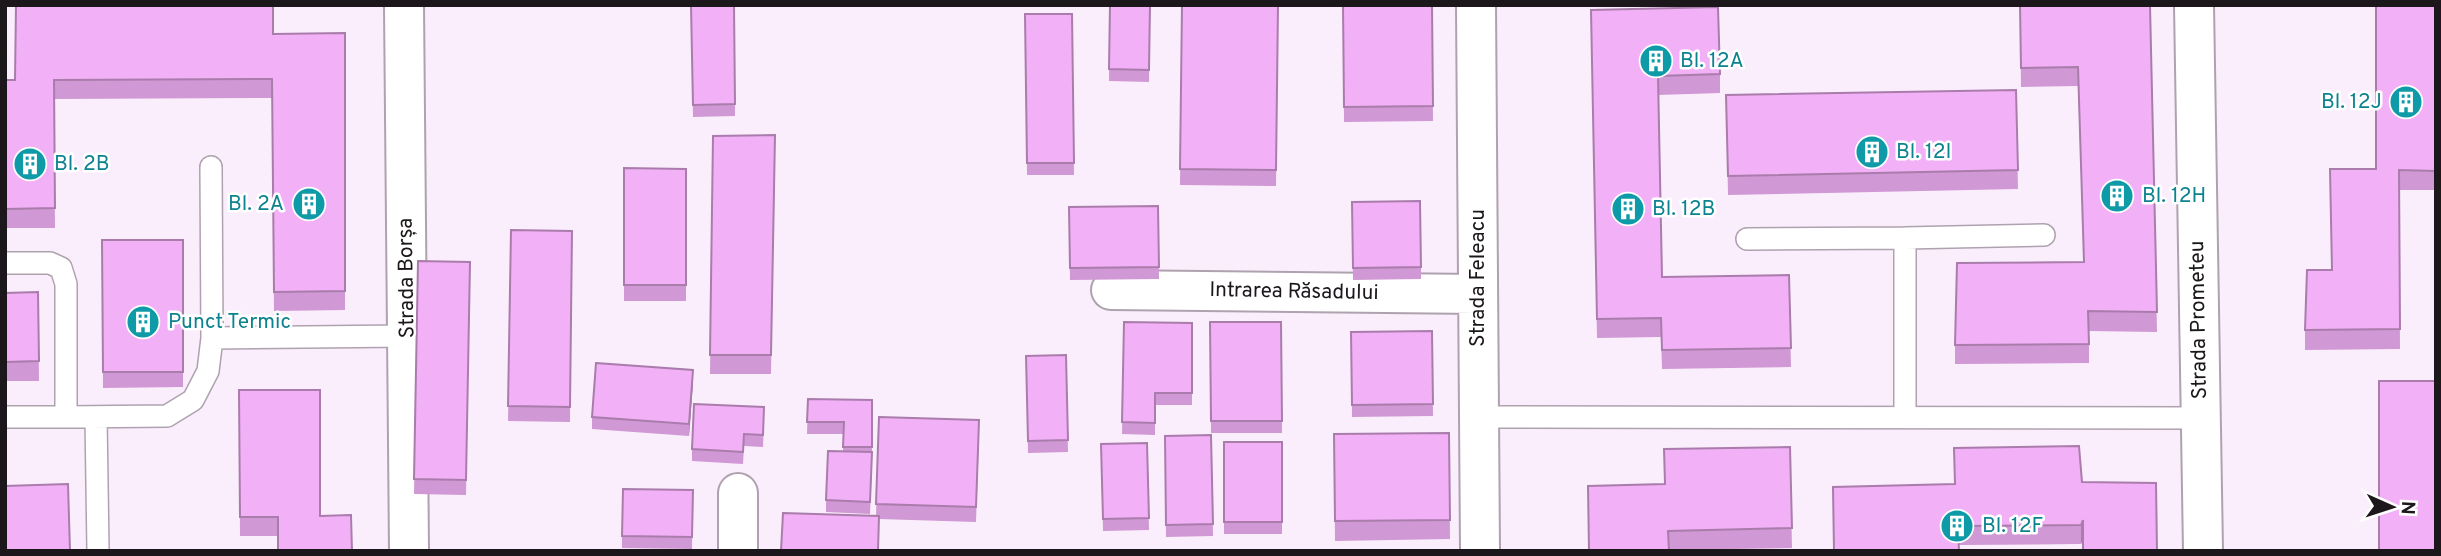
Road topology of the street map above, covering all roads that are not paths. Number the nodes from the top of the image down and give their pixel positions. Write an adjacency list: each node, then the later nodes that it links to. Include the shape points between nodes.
1 (404, 5): 11 (street, Strada Borșa)
2 (1476, 5): 10 (street, Strada Feleacu)
3 (2194, 5): 18 (street, Strada Prometeu)
4 (211, 167): 12 (lane)
5 (2044, 235): 6 (lane)
6 (1905, 238): 7 (lane); 17 (lane)
7 (1746, 239)
8 (5, 263): 14 (lane, via 50,263 61,268 66,284)
9 (1111, 290): 10 (street, Intrarea Răsadului)
10 (1478, 294): 16 (street, Strada Feleacu)
11 (407, 335): 12 (lane); 21 (street, Strada Borșa)
12 (212, 338): 15 (lane, via 208,370 194,400 167,416)
13 (5, 417): 14 (lane)
14 (66, 417): 15 (lane)
15 (96, 417): 20 (lane)
16 (1479, 417): 17 (lane); 23 (street, Strada Feleacu)
17 (1905, 417): 18 (lane)
18 (2200, 418): 24 (street, Strada Prometeu)
19 (738, 493): 22 (street)
20 (98, 551)
21 (409, 551)
22 (738, 551)
23 (1480, 551)
24 (2203, 551)

